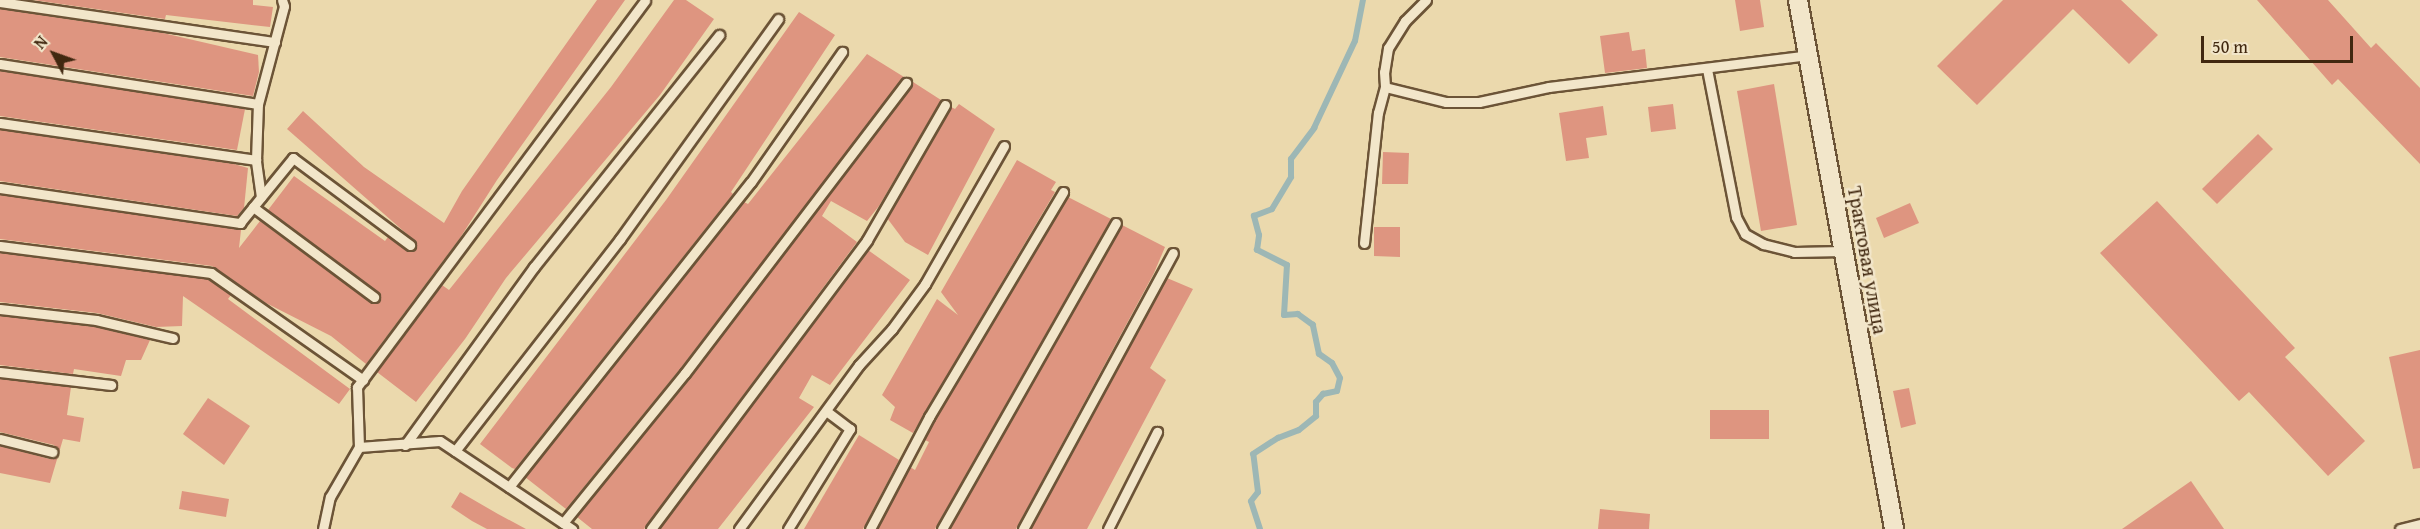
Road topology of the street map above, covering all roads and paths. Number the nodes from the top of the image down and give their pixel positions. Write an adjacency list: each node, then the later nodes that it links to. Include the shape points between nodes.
1 (282, 0): 8 (lane)
2 (645, 0): 34 (lane)
3 (1426, 0): 14 (lane, via 1388,48)
4 (1798, 0): 10 (street, Трактовая улица)
5 (0, 2): 8 (lane)
6 (778, 19): 41 (lane, via 620,239)
7 (719, 35): 39 (lane, via 534,267)
8 (275, 42): 15 (lane)
9 (842, 52): 43 (lane, via 751,182)
10 (1808, 55): 12 (lane); 28 (street, Трактовая улица)
11 (0, 64): 15 (lane)
12 (1707, 69): 14 (lane, via 1549,87 1479,102 1446,102); 28 (lane, via 1736,217 1745,234 1763,244 1794,252)
13 (906, 83): 44 (lane, via 685,373)
14 (1385, 87): 25 (lane, via 1378,113)
15 (258, 104): 19 (lane)
16 (945, 105): 48 (lane, via 867,240)
17 (0, 123): 19 (lane)
18 (1004, 146): 36 (lane, via 925,284)
19 (256, 160): 22 (lane)
20 (0, 188): 23 (lane, via 240,223)
21 (1063, 192): 51 (lane, via 929,417)
22 (261, 197): 23 (lane); 26 (lane, via 293,158)
23 (253, 207): 30 (lane)
24 (1116, 223): 52 (lane)
25 (1364, 243)
26 (410, 245)
27 (0, 246): 34 (lane, via 211,273)
28 (1843, 251): 55 (street, Трактовая улица)
29 (1173, 253): 53 (lane)
30 (374, 297)
31 (0, 309): 32 (lane, via 96,320)
32 (173, 338)
33 (0, 372): 35 (lane)
34 (363, 380): 40 (lane, via 357,387)
35 (111, 385)
36 (826, 411): 49 (lane); 50 (lane, via 850,429)
37 (1157, 432): 54 (lane)
38 (0, 439): 42 (lane)
39 (405, 445): 40 (lane); 41 (lane, via 440,441)
40 (360, 447): 46 (lane, via 330,497)
41 (455, 451): 43 (lane)
42 (52, 452)
43 (509, 487): 44 (lane)
44 (563, 523): 47 (lane)
45 (2420, 524): 56 (lane)
46 (323, 529)
47 (572, 529)
48 (651, 529)
49 (740, 529)
50 (788, 529)
51 (870, 529)
52 (942, 529)
53 (1023, 529)
54 (1108, 529)
55 (1894, 529)
56 (2400, 529)

